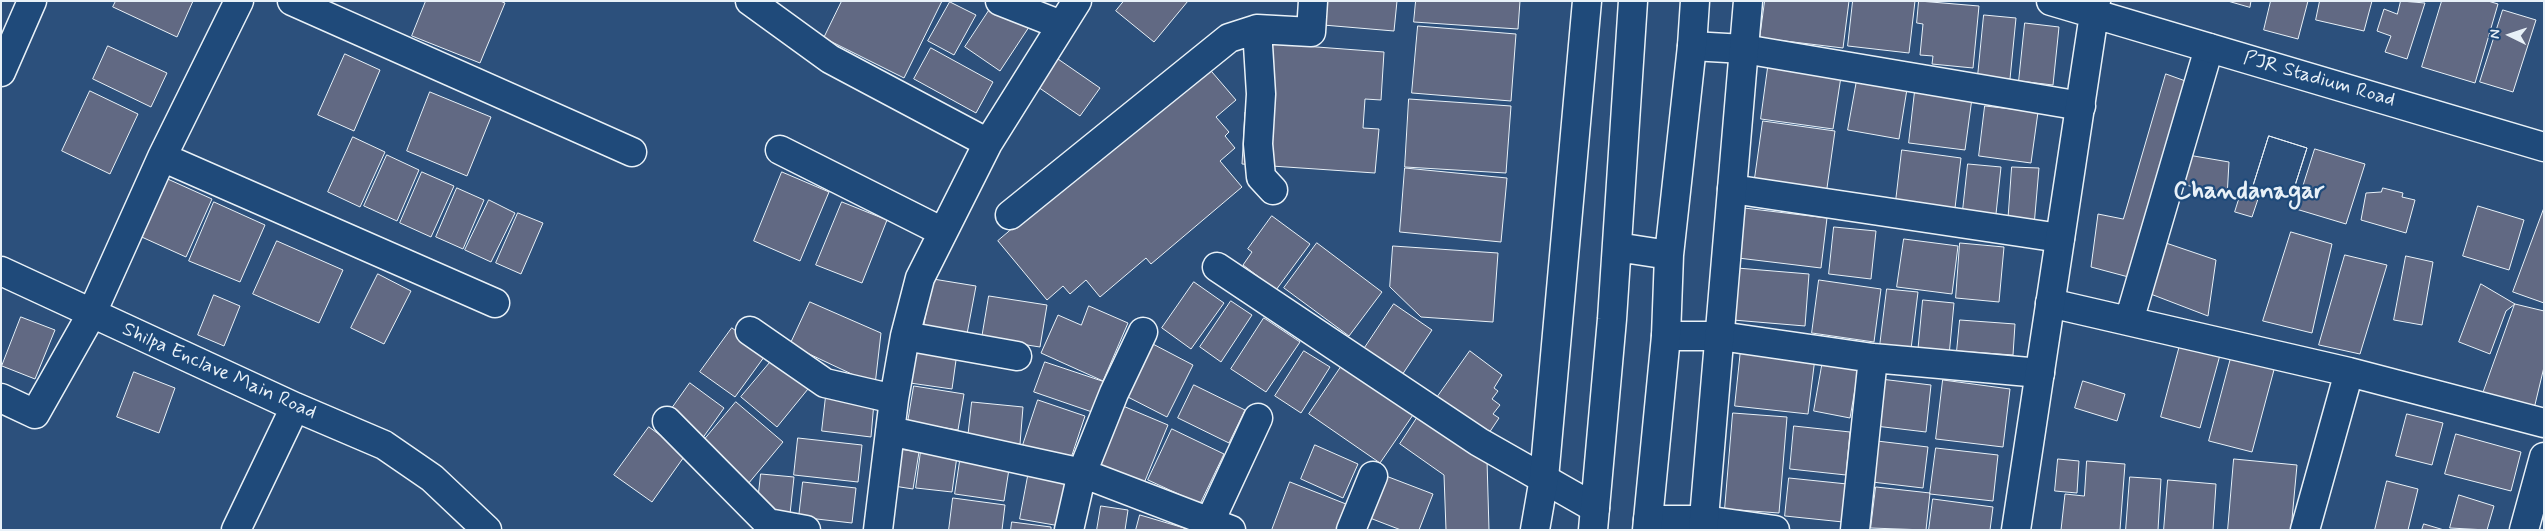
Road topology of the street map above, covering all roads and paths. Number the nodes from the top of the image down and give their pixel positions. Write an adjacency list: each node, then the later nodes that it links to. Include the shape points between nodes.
1 (32, 1): 19 (main road)
2 (239, 1): 25 (main road)
3 (292, 1): 24 (main road)
4 (750, 1): 21 (main road, via 830,59)
5 (1000, 1): 14 (main road)
6 (1077, 1): 14 (main road)
7 (1313, 1): 15 (main road, via 1311,32)
8 (1587, 1): 58 (main road)
9 (1633, 1): 31 (main road)
10 (1695, 1): 16 (main road)
11 (1748, 1): 18 (main road)
12 (2051, 1): 13 (main road, PJR Stadium Road)
13 (2095, 8): 17 (main road, PJR Stadium Road); 20 (main road)
14 (1061, 25): 21 (main road)
15 (1257, 29): 27 (main road, via 1261,177); 28 (main road, via 1229,38)
16 (1692, 46): 18 (main road); 32 (main road)
17 (2209, 48): 22 (main road, PJR Stadium Road); 38 (main road)
18 (1744, 49): 20 (main road); 26 (main road)
19 (1, 72)
20 (2081, 106): 30 (main road)
21 (988, 143): 29 (main road)
22 (2544, 147)
23 (780, 150): 29 (main road)
24 (632, 152)
25 (162, 157): 35 (main road); 37 (main road)
26 (1732, 189): 30 (main road); 43 (main road)
27 (1273, 190)
28 (1010, 215)
29 (943, 232): 41 (main road, via 920,278)
30 (2060, 238): 36 (main road)
31 (1618, 247): 32 (main road); 59 (main road)
32 (1669, 254): 42 (main road)
33 (1217, 267): 58 (main road, via 1479,442)
34 (1, 271): 37 (main road, Shilpa Enclave Main Road)
35 (495, 303)
36 (2050, 303): 38 (main road); 47 (main road)
37 (92, 314): 48 (main road, via 34,414); 50 (main road, Shilpa Enclave Main Road)
38 (2129, 321): 46 (main road)
39 (750, 331): 49 (main road, via 825,383)
40 (1143, 332): 56 (main road)
41 (905, 336): 44 (main road); 49 (main road)
42 (1666, 336): 43 (main road); 60 (main road)
43 (1720, 336): 45 (main road); 61 (main road)
44 (1017, 356)
45 (1873, 358): 47 (main road); 71 (main road)
46 (2349, 372): 53 (main road); 73 (main road)
47 (2040, 373): 72 (main road)
48 (1, 398)
49 (894, 399): 54 (main road)
50 (296, 407): 63 (main road); 64 (main road, Shilpa Enclave Main Road, via 384,444 432,478)
51 (1258, 418): 62 (main road)
52 (667, 421): 65 (main road, via 768,523)
53 (2544, 423)
54 (890, 431): 56 (main road); 66 (main road)
55 (2544, 457): 74 (main road)
56 (1082, 473): 62 (main road); 67 (main road)
57 (1373, 476): 68 (main road)
58 (1544, 478): 59 (main road); 69 (main road)
59 (1594, 519)
60 (1647, 525): 61 (main road)
61 (1704, 525): 70 (main road)
62 (1215, 527)
63 (236, 530)
64 (487, 530)
65 (806, 530)
66 (878, 530)
67 (1069, 530)
68 (1351, 530)
69 (1535, 530)
70 (1775, 530)
71 (1855, 530)
72 (2016, 530)
73 (2305, 530)
74 (2524, 530)

